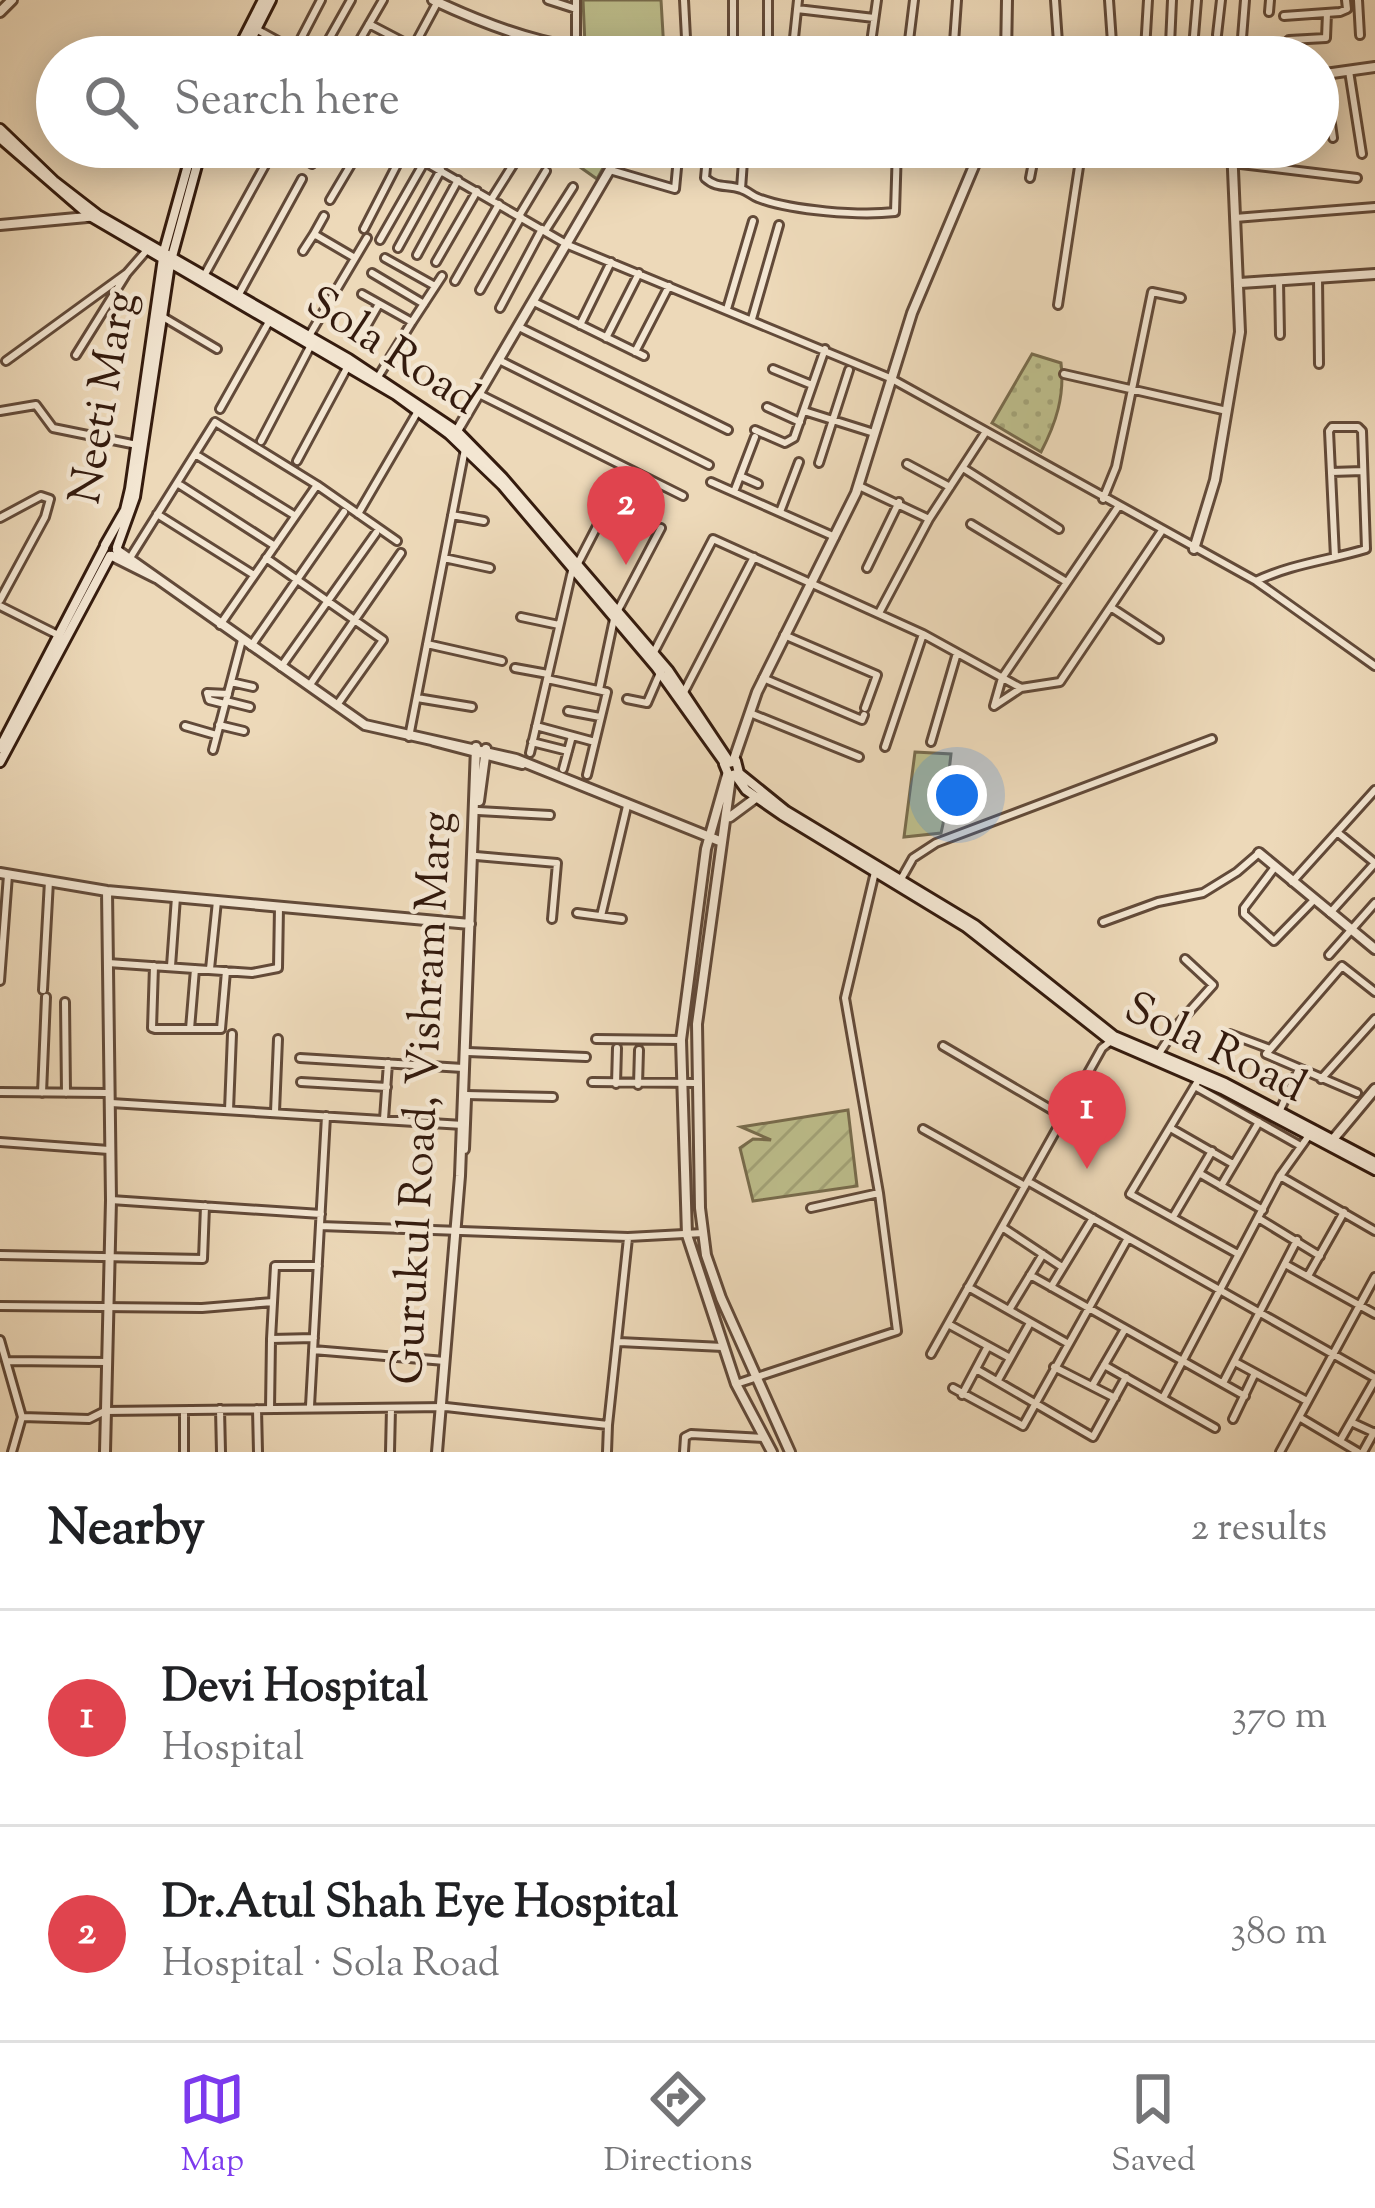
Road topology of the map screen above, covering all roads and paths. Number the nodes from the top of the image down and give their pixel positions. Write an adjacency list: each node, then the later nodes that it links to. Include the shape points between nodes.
1 (12, 0): 27 (street)
2 (267, 0): 33 (street); 36 (street)
3 (322, 0): 39 (street)
4 (351, 0): 40 (street)
5 (382, 0): 32 (street)
6 (548, 0): 25 (street)
7 (684, 0): 46 (street)
8 (733, 0): 47 (street)
9 (768, 0): 48 (street)
10 (877, 0): 31 (street)
11 (914, 0): 51 (street)
12 (957, 0): 52 (street)
13 (1007, 0): 53 (street)
14 (1054, 0): 54 (street)
15 (1109, 0): 55 (street)
16 (1148, 0): 56 (street)
17 (1172, 0): 57 (street)
18 (1197, 0): 58 (street)
19 (1221, 0): 34 (street)
20 (1245, 0): 59 (street)
21 (1270, 0): 28 (street)
22 (1346, 0): 29 (street, via 1345,11)
23 (1358, 0): 35 (street)
24 (437, 1): 43 (street); 44 (street)
25 (576, 5): 45 (street)
26 (797, 5): 31 (street); 49 (street)
27 (0, 12)
28 (1269, 12)
29 (1327, 13): 30 (street); 60 (street)
30 (1284, 16)
31 (874, 18): 50 (street)
32 (369, 23): 41 (street); 42 (street)
33 (256, 29): 37 (street); 38 (street)
34 (1217, 35)
35 (1360, 35)
36 (252, 36)
37 (253, 36)
38 (269, 36)
39 (303, 36)
40 (331, 36)
41 (362, 36)
42 (393, 36)
43 (420, 36)
44 (515, 36)
45 (577, 36)
46 (686, 36)
47 (733, 36)
48 (768, 36)
49 (794, 36)
50 (872, 36)
51 (910, 36)
52 (954, 36)
53 (1006, 36)
54 (1057, 36)
55 (1112, 36)
56 (1146, 36)
57 (1170, 36)
58 (1194, 36)
59 (1241, 36)
60 (1326, 36)
61 (1375, 67): 62 (street)
62 (1349, 71): 63 (street); 65 (street)
63 (1339, 72)
64 (0, 134): 66 (street, Sola Road)
65 (1362, 154)
66 (36, 165)
67 (39, 168): 98 (street, Sola Road)
68 (188, 168): 113 (street)
69 (195, 168): 113 (street)
70 (263, 168): 123 (street)
71 (348, 168): 95 (street)
72 (397, 168): 114 (street)
73 (421, 168): 107 (street)
74 (437, 168): 85 (street)
75 (512, 168): 96 (street)
76 (677, 168): 86 (street, via 675,189)
77 (707, 168): 93 (street, via 707,182)
78 (742, 168): 93 (street)
79 (897, 168): 93 (street, via 896,212 796,205)
80 (973, 168): 161 (street)
81 (1032, 168): 88 (street)
82 (1079, 168): 137 (street)
83 (1232, 168): 101 (street)
84 (1274, 168): 89 (street)
85 (441, 170): 91 (street); 109 (street)
86 (610, 170): 108 (street)
87 (546, 171): 100 (street)
88 (1030, 178)
89 (1357, 178)
90 (302, 179): 132 (street)
91 (458, 180): 94 (street); 112 (street)
92 (573, 187): 105 (street)
93 (741, 188)
94 (477, 191): 96 (street); 116 (street)
95 (330, 200)
96 (495, 202): 100 (street); 125 (street)
97 (1375, 207): 101 (street)
98 (94, 215): 103 (street); 110 (street, Sola Road); 113 (street, Sola Road)
99 (324, 216): 106 (street)
100 (520, 217): 105 (street); 130 (street)
101 (1235, 218): 127 (street)
102 (753, 220): 139 (street)
103 (0, 222)
104 (779, 225): 141 (street)
105 (543, 230): 108 (street); 138 (street)
106 (314, 234): 111 (street); 114 (street)
107 (380, 240)
108 (568, 245): 117 (street); 134 (street)
109 (398, 248)
110 (147, 250): 113 (street, Sola Road); 118 (street)
111 (303, 251)
112 (417, 255)
113 (167, 257): 123 (street, Sola Road); 140 (street); 142 (street, Sola Road); 178 (street, Neeti Marg)
114 (355, 258): 149 (street)
115 (386, 258): 129 (street)
116 (436, 262)
117 (611, 262): 120 (street); 145 (street)
118 (127, 273): 152 (street); 154 (street)
119 (372, 273): 136 (street)
120 (639, 273): 128 (street); 148 (street)
121 (1375, 274): 124 (street)
122 (442, 275): 129 (street)
123 (204, 276): 132 (street, Sola Road)
124 (1318, 278): 126 (street); 155 (street)
125 (455, 280)
126 (1279, 281): 127 (street); 147 (street)
127 (1240, 283): 170 (street)
128 (669, 285): 139 (street); 148 (street, via 639,354)
129 (435, 286): 136 (street)
130 (480, 290)
131 (362, 294): 135 (street)
132 (238, 296): 149 (street, Sola Road)
133 (1181, 298): 163 (street, via 1152,292)
134 (534, 302): 145 (street); 146 (street)
135 (379, 304): 143 (street); 144 (street)
136 (424, 304): 143 (street)
137 (1058, 305)
138 (500, 308)
139 (727, 309): 141 (street)
140 (163, 317): 150 (street); 220 (street, via 135,497)
141 (752, 319): 151 (street)
142 (270, 320): 149 (street, Sola Road); 166 (street)
143 (412, 322): 160 (street)
144 (368, 325)
145 (580, 325): 148 (street)
146 (519, 327): 153 (street); 173 (street)
147 (1280, 334)
148 (606, 338)
149 (310, 340): 156 (street, Sola Road); 160 (street, Sola Road); 177 (street)
150 (217, 349)
151 (824, 349): 161 (street); 162 (street)
152 (76, 355)
153 (500, 360): 164 (street); 185 (street)
154 (6, 361)
155 (1319, 364)
156 (347, 366): 168 (street, Sola Road); 181 (street)
157 (772, 369): 162 (street)
158 (849, 370): 171 (street)
159 (1064, 374): 163 (street)
160 (378, 377): 176 (street, Sola Road)
161 (890, 378): 174 (street); 175 (street)
162 (812, 385): 169 (street)
163 (1133, 390): 170 (street); 198 (street)
164 (479, 394): 176 (street); 197 (street)
165 (767, 407): 172 (street)
166 (220, 409)
167 (0, 411): 178 (street, via 35,405 52,428)
168 (418, 411): 176 (street, Sola Road); 205 (street)
169 (804, 411): 171 (street); 172 (street)
170 (1227, 411): 219 (street)
171 (833, 421): 175 (street); 183 (street)
172 (800, 422): 189 (street, via 790,443 755,434)
173 (728, 430)
174 (985, 433): 186 (street); 198 (street)
175 (874, 434): 194 (street)
176 (455, 435): 179 (street, Sola Road); 229 (street, Sola Road, via 503,478)
177 (261, 440)
178 (137, 445): 220 (street, Neeti Marg)
179 (465, 449): 206 (street); 229 (street, Sola Road)
180 (195, 454): 191 (street); 193 (street, via 215,422); 207 (street)
181 (297, 461)
182 (799, 462): 203 (street)
183 (819, 463)
184 (907, 464): 195 (street)
185 (709, 465)
186 (962, 468): 195 (street); 213 (street)
187 (1364, 471): 188 (street); 188 (street, via 1361,428 1332,427); 223 (street, via 1367,547)
188 (1331, 472): 223 (street)
189 (740, 476): 192 (street); 196 (street)
190 (711, 482): 196 (street)
191 (177, 483): 204 (street); 218 (street)
192 (758, 484)
193 (317, 485): 205 (street); 207 (street)
194 (859, 486): 199 (street); 216 (street)
195 (950, 488): 209 (street)
196 (734, 492): 203 (street)
197 (682, 496)
198 (1103, 499): 201 (street)
199 (899, 502): 209 (street); 228 (street)
200 (608, 507): 229 (street)
201 (1118, 507): 214 (street); 233 (street)
202 (344, 512): 232 (street)
203 (780, 512): 216 (street)
204 (157, 514): 224 (street); 230 (street)
205 (358, 514): 217 (street)
206 (452, 515): 210 (street); 226 (street)
207 (295, 516): 218 (street)
208 (0, 518): 237 (street, via 41,496 50,499)
209 (929, 519): 239 (street)
210 (484, 521)
211 (970, 524): 233 (street)
212 (661, 528): 240 (street)
213 (1059, 529)
214 (1162, 531): 219 (street); 238 (street)
215 (376, 532): 236 (street)
216 (836, 537): 235 (street)
217 (397, 541)
218 (274, 546): 225 (street)
219 (1194, 549): 234 (street)
220 (111, 550): 224 (street); 231 (street); 247 (street); 295 (street)
221 (401, 553): 242 (street)
222 (754, 556): 235 (street); 251 (street, via 712,539); 266 (street)
223 (1335, 557): 234 (street)
224 (130, 558): 231 (street)
225 (266, 558): 230 (street); 232 (street)
226 (444, 558): 227 (street); 250 (street)
227 (490, 568)
228 (866, 568)
229 (574, 569): 240 (street, Sola Road); 244 (street)
230 (254, 575): 243 (street)
231 (158, 578): 243 (street)
232 (297, 579): 236 (street); 249 (street)
233 (1065, 580): 260 (street)
234 (1256, 581): 254 (street)
235 (812, 582): 239 (street); 246 (street)
236 (327, 600): 242 (street); 255 (street)
237 (0, 603): 247 (street)
238 (1111, 607): 248 (street); 264 (street, via 1060,682)
239 (879, 614): 245 (street)
240 (615, 615): 251 (street, Sola Road); 257 (street, Sola Road); 265 (street)
241 (521, 617): 244 (street)
242 (354, 619): 262 (street); 270 (street, via 382,640)
243 (220, 625): 249 (street)
244 (559, 625): 258 (street)
245 (923, 634): 252 (street); 288 (street)
246 (784, 635): 259 (street); 259 (street, via 877,675 862,720)
247 (60, 636): 284 (street)
248 (1159, 639)
249 (247, 643): 255 (street); 261 (street)
250 (427, 644): 253 (street); 267 (street)
251 (653, 653): 266 (street, Sola Road)
252 (957, 653): 260 (street); 287 (street)
253 (502, 661)
254 (1375, 666)
255 (281, 667): 262 (street)
256 (515, 668): 258 (street)
257 (660, 673): 268 (street, via 647,703); 294 (street, Sola Road)
258 (547, 676): 265 (street); 278 (street)
259 (764, 678): 274 (street)
260 (1002, 678): 264 (street); 264 (street, via 994,706)
261 (231, 682): 263 (street); 269 (street)
262 (309, 686): 270 (street)
263 (253, 687)
264 (1021, 688)
265 (599, 690): 275 (street, via 607,692)
266 (683, 692): 294 (street, Sola Road)
267 (416, 698): 272 (street); 282 (street)
268 (627, 699)
269 (226, 700): 271 (street); 276 (street)
270 (337, 705): 282 (street, via 365,725)
271 (250, 707)
272 (472, 707)
273 (568, 711): 275 (street)
274 (750, 713): 293 (street); 294 (street)
275 (601, 717): 286 (street)
276 (219, 725): 279 (street); 280 (street)
277 (185, 726): 280 (street)
278 (536, 726): 281 (street); 285 (street)
279 (244, 731)
280 (217, 735): 289 (street)
281 (572, 736): 286 (street); 291 (street)
282 (409, 737): 290 (street)
283 (1212, 739): 315 (street, via 936,842 913,858)
284 (2, 742)
285 (532, 742): 291 (street); 292 (street)
286 (595, 742): 297 (street)
287 (931, 742)
288 (885, 747)
289 (213, 750)
290 (481, 751): 301 (street); 302 (street, Gurukul Road, Vishram Marg); 329 (street, Gurukul Road, Vishram Marg)
291 (568, 751): 296 (street)
292 (530, 753)
293 (859, 757)
294 (729, 761): 298 (street); 298 (street, via 740,765)
295 (0, 762)
296 (563, 769)
297 (587, 775)
298 (733, 775): 300 (street, Sola Road); 304 (street); 306 (street); 315 (street, Sola Road)
299 (1375, 790): 305 (street)
300 (758, 797): 304 (street); 312 (street, Sola Road)
301 (627, 806): 306 (street); 325 (street)
302 (478, 811): 303 (street); 309 (street, Gurukul Road, Vishram Marg)
303 (550, 815)
304 (727, 820): 307 (street)
305 (1337, 832): 310 (street); 316 (street)
306 (709, 839): 307 (street); 350 (street)
307 (722, 842): 365 (street, via 703,962)
308 (1259, 853): 311 (street); 328 (street, via 1203,893)
309 (476, 856): 326 (street, via 557,863); 329 (street, Gurukul Road, Vishram Marg)
310 (1375, 863): 324 (street)
311 (1275, 867): 316 (street); 319 (street, via 1244,908 1263,934 1274,941)
312 (875, 872): 349 (street, Sola Road, via 965,927); 401 (street, via 845,998)
313 (4, 874): 314 (street); 340 (street)
314 (49, 881): 317 (street); 373 (street)
315 (900, 881): 349 (street, Sola Road, via 975,925)
316 (1292, 881): 319 (street)
317 (106, 891): 318 (street); 334 (street)
318 (176, 897): 320 (street); 336 (street)
319 (1314, 900): 324 (street)
320 (217, 901): 322 (street); 338 (street)
321 (1375, 903): 330 (street)
322 (279, 907): 329 (street); 339 (street, via 278,968)
323 (577, 913): 325 (street)
324 (1330, 913): 330 (street)
325 (601, 916): 327 (street)
326 (552, 919)
327 (622, 919)
328 (1103, 922)
329 (470, 924): 355 (street, Gurukul Road, Vishram Marg); 360 (street, Gurukul Road, Vishram Marg)
330 (1352, 931): 331 (street); 332 (street)
331 (1375, 949)
332 (1330, 955)
333 (1185, 959): 356 (street, via 1213,985)
334 (108, 963): 335 (street); 378 (street)
335 (154, 966): 336 (street); 344 (street, via 152,1028)
336 (171, 967): 337 (street)
337 (195, 969): 338 (street); 344 (street)
338 (210, 969): 339 (street)
339 (226, 971): 344 (street, via 221,1029)
340 (0, 981)
341 (1373, 987): 353 (street, via 1342,966)
342 (65, 1002): 374 (street)
343 (1375, 1019): 362 (street)
344 (190, 1030)
345 (232, 1034): 379 (street)
346 (1230, 1034): 353 (street)
347 (278, 1039): 381 (street)
348 (596, 1039): 350 (street)
349 (1113, 1039): 356 (street, Sola Road); 369 (street, Sola Road); 383 (street)
350 (681, 1040): 368 (street)
351 (943, 1046): 383 (street)
352 (617, 1048): 366 (street)
353 (1270, 1049): 361 (street, via 1266,1054)
354 (639, 1050): 367 (street)
355 (468, 1052): 358 (street); 376 (street, Gurukul Road, Vishram Marg)
356 (1158, 1055): 380 (street, Sola Road)
357 (300, 1058): 359 (street)
358 (586, 1058)
359 (388, 1064): 360 (street); 370 (street)
360 (463, 1068): 386 (street, Gurukul Road, Vishram Marg)
361 (1298, 1070): 362 (street); 380 (street)
362 (1321, 1079): 375 (street)
363 (301, 1082): 370 (street)
364 (592, 1082): 366 (street)
365 (696, 1083): 368 (street); 415 (street)
366 (616, 1084): 367 (street)
367 (638, 1084): 368 (street)
368 (683, 1084): 416 (street)
369 (1198, 1084): 385 (street); 388 (street); 389 (street, Sola Road)
370 (386, 1087): 384 (street)
371 (1375, 1089): 390 (street)
372 (0, 1093): 373 (street)
373 (42, 1093): 374 (street)
374 (66, 1093): 378 (street)
375 (1357, 1093)
376 (466, 1095): 377 (street); 386 (street, Gurukul Road, Vishram Marg)
377 (553, 1097)
378 (107, 1098): 379 (street); 393 (street)
379 (229, 1110): 381 (street)
380 (1280, 1110): 390 (street, Sola Road)
381 (275, 1112): 382 (street)
382 (326, 1116): 384 (street); 407 (street)
383 (1064, 1118): 399 (street)
384 (384, 1119): 386 (street)
385 (1259, 1122): 392 (street); 395 (street)
386 (462, 1125): 413 (street, Gurukul Road, Vishram Marg)
387 (923, 1129): 399 (street)
388 (1172, 1129): 394 (street); 408 (street, via 1130,1194)
389 (1310, 1134): 390 (street, Sola Road); 392 (street)
390 (1332, 1141): 396 (street, Sola Road)
391 (0, 1142): 393 (street)
392 (1299, 1145): 398 (street)
393 (109, 1150): 402 (street)
394 (1212, 1151): 395 (street); 397 (street)
395 (1233, 1164): 400 (street)
396 (1375, 1166)
397 (1199, 1173): 400 (street); 408 (street)
398 (1280, 1176): 405 (street); 406 (street)
399 (1028, 1185): 409 (street); 412 (street)
400 (1222, 1186): 405 (street)
401 (879, 1193): 404 (street); 466 (street, via 897,1331)
402 (111, 1200): 403 (street); 423 (street)
403 (205, 1206): 407 (street); 423 (street, via 203,1259)
404 (811, 1208)
405 (1263, 1210): 410 (street)
406 (1344, 1212): 414 (street); 424 (street)
407 (321, 1214): 411 (street)
408 (1173, 1217): 420 (street)
409 (1093, 1218): 418 (street); 427 (street)
410 (1258, 1218): 419 (street); 420 (street)
411 (320, 1226): 413 (street); 426 (street)
412 (1002, 1227): 421 (street); 431 (street)
413 (457, 1228): 417 (street); 458 (street, Gurukul Road, Vishram Marg); 479 (street, Gurukul Road, Vishram Marg)
414 (1375, 1231)
415 (703, 1233): 416 (street); 466 (street)
416 (687, 1234): 417 (street); 451 (street)
417 (628, 1237): 448 (street)
418 (1128, 1238): 433 (street); 438 (street)
419 (1297, 1240): 424 (street); 425 (street)
420 (1238, 1253): 433 (street)
421 (1043, 1254): 427 (street); 428 (street)
422 (0, 1255): 423 (street)
423 (109, 1255): 437 (street)
424 (1320, 1256): 429 (street)
425 (1285, 1264): 429 (street); 441 (street)
426 (318, 1266): 434 (street, via 274,1266); 445 (street)
427 (1062, 1267): 432 (street)
428 (1030, 1275): 432 (street); 439 (street)
429 (1308, 1276): 436 (street)
430 (1375, 1277): 436 (street)
431 (968, 1287): 439 (street); 443 (street)
432 (1051, 1287): 438 (street)
433 (1219, 1291): 441 (street); 456 (street)
434 (273, 1302): 437 (street); 446 (street)
435 (0, 1306): 437 (street)
436 (1359, 1306): 440 (street); 454 (street)
437 (109, 1307): 459 (street)
438 (1088, 1308): 444 (street); 449 (street)
439 (1009, 1310): 442 (street)
440 (1375, 1314)
441 (1258, 1316): 454 (street); 460 (street)
442 (1030, 1323): 449 (street); 455 (street)
443 (948, 1324): 450 (street); 453 (street)
444 (1125, 1329): 456 (street); 461 (street)
445 (314, 1338): 446 (street); 452 (street)
446 (272, 1339): 484 (street)
447 (0, 1340): 457 (street)
448 (618, 1342): 451 (street); 491 (street)
449 (1066, 1343): 462 (street)
450 (988, 1346): 455 (street); 463 (street)
451 (723, 1347): 470 (street)
452 (313, 1350): 458 (street); 480 (street)
453 (932, 1354)
454 (1332, 1355): 467 (street); 477 (street)
455 (1010, 1358): 468 (street)
456 (1183, 1360): 469 (street); 476 (street)
457 (6, 1361): 459 (street); 487 (street)
458 (445, 1361): 479 (street, Gurukul Road, Vishram Marg)
459 (108, 1362): 485 (street)
460 (1234, 1362): 464 (street); 469 (street)
461 (1104, 1365): 465 (street); 471 (street)
462 (1054, 1366): 471 (street); 478 (street)
463 (976, 1369): 468 (street); 473 (street)
464 (1255, 1373): 474 (street); 477 (street)
465 (1126, 1377): 475 (street); 476 (street)
466 (754, 1378): 470 (street); 506 (street)
467 (1375, 1379): 490 (street)
468 (998, 1380): 478 (street)
469 (1223, 1383): 474 (street)
470 (736, 1384): 494 (street)
471 (1092, 1386): 475 (street)
472 (953, 1388): 473 (street)
473 (962, 1395): 478 (street, via 1023,1426)
474 (1245, 1396): 489 (street)
475 (1115, 1398): 478 (street, via 1093,1436)
476 (1162, 1398): 492 (street)
477 (1307, 1401): 488 (street)
478 (1035, 1402)
479 (443, 1407): 481 (street); 491 (street); 502 (street, Gurukul Road, Vishram Marg)
480 (310, 1408): 481 (street); 484 (street)
481 (391, 1408): 501 (street)
482 (220, 1409): 483 (street); 486 (street); 499 (street)
483 (257, 1409): 484 (street); 500 (street)
484 (270, 1409)
485 (105, 1411): 486 (street); 487 (street, via 89,1419); 497 (street)
486 (184, 1411): 498 (street)
487 (22, 1417): 496 (street)
488 (1299, 1417): 495 (street); 507 (street)
489 (1233, 1419)
490 (1351, 1422): 493 (street); 495 (street)
491 (608, 1425): 503 (street)
492 (1215, 1428)
493 (1374, 1433): 508 (street)
494 (764, 1438): 504 (street, via 691,1434); 505 (street)
495 (1340, 1441): 508 (street)
496 (12, 1452)
497 (105, 1452)
498 (184, 1452)
499 (221, 1452)
500 (258, 1452)
501 (390, 1452)
502 (439, 1452)
503 (607, 1452)
504 (684, 1452)
505 (772, 1452)
506 (790, 1452)
507 (1280, 1452)
508 (1360, 1452)

